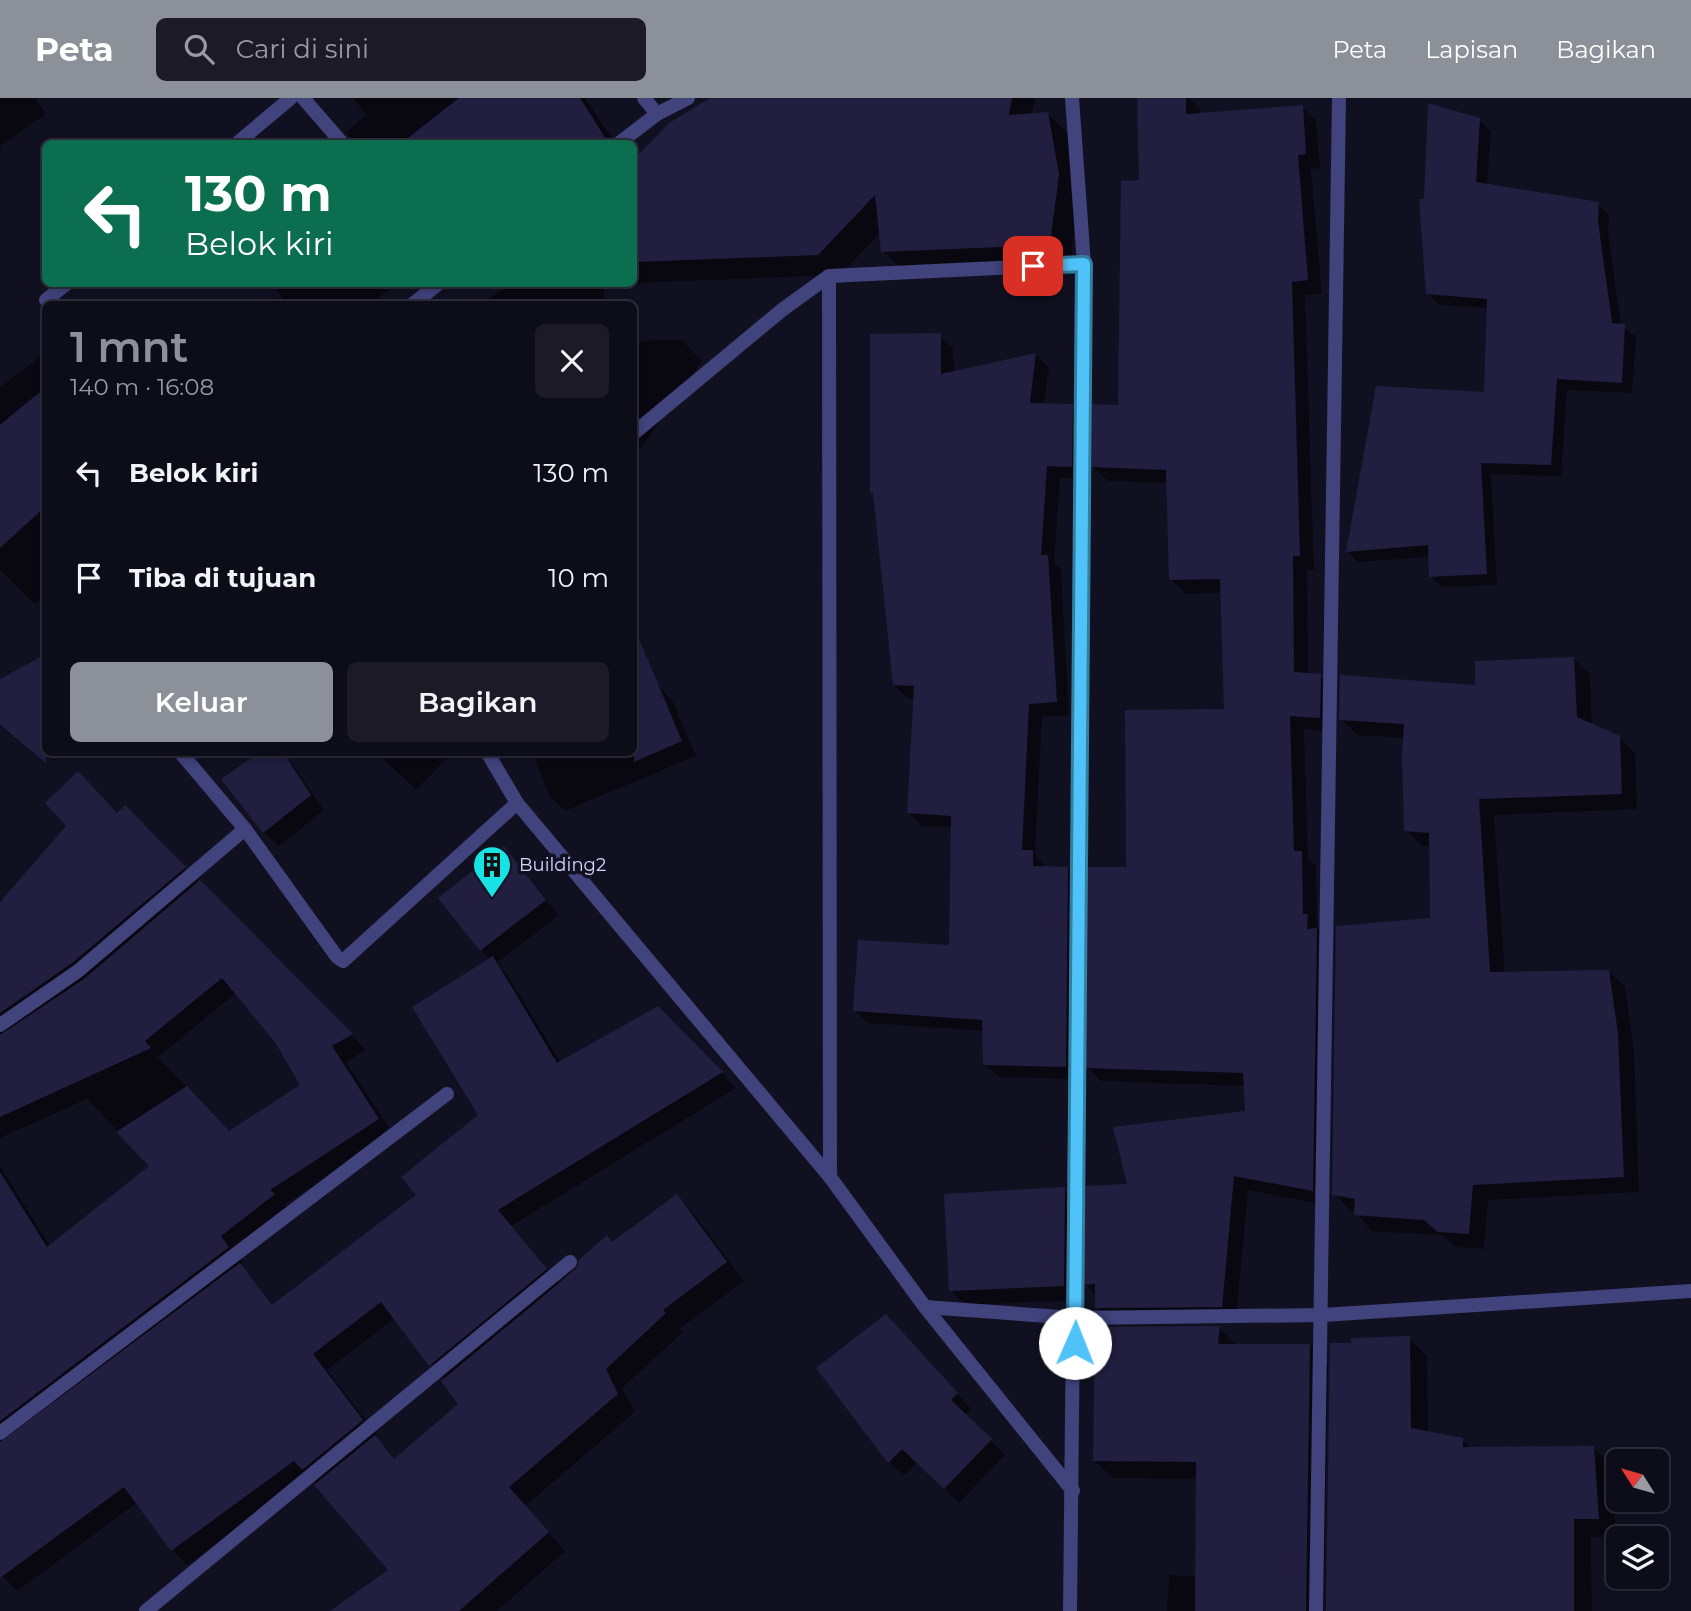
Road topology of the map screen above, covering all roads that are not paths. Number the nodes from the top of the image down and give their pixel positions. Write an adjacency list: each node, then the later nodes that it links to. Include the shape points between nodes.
1 (291, 98): 8 (street)
2 (303, 98): 9 (street)
3 (644, 98): 7 (street)
4 (688, 98): 7 (street)
5 (1072, 98): 11 (street)
6 (1339, 98): 28 (street)
7 (657, 114): 10 (street)
8 (241, 140)
9 (339, 140)
10 (623, 140)
11 (1084, 264): 12 (street); 29 (street)
12 (829, 276): 17 (street); 24 (street)
13 (62, 287): 15 (street)
14 (434, 287): 16 (street)
15 (46, 300)
16 (417, 301)
17 (637, 431)
18 (183, 756): 21 (street)
19 (489, 756): 20 (street)
20 (517, 803): 21 (street, via 343,961); 24 (street)
21 (245, 829): 22 (street, via 78,971)
22 (0, 1025)
23 (447, 1094): 30 (street)
24 (830, 1177): 27 (street)
25 (570, 1262): 32 (street)
26 (1691, 1291): 28 (street)
27 (925, 1307): 29 (street); 31 (street)
28 (1323, 1315): 29 (street); 34 (street)
29 (1075, 1318): 31 (street)
30 (0, 1433)
31 (1073, 1491): 33 (street)
32 (146, 1611)
33 (1070, 1611)
34 (1316, 1611)

